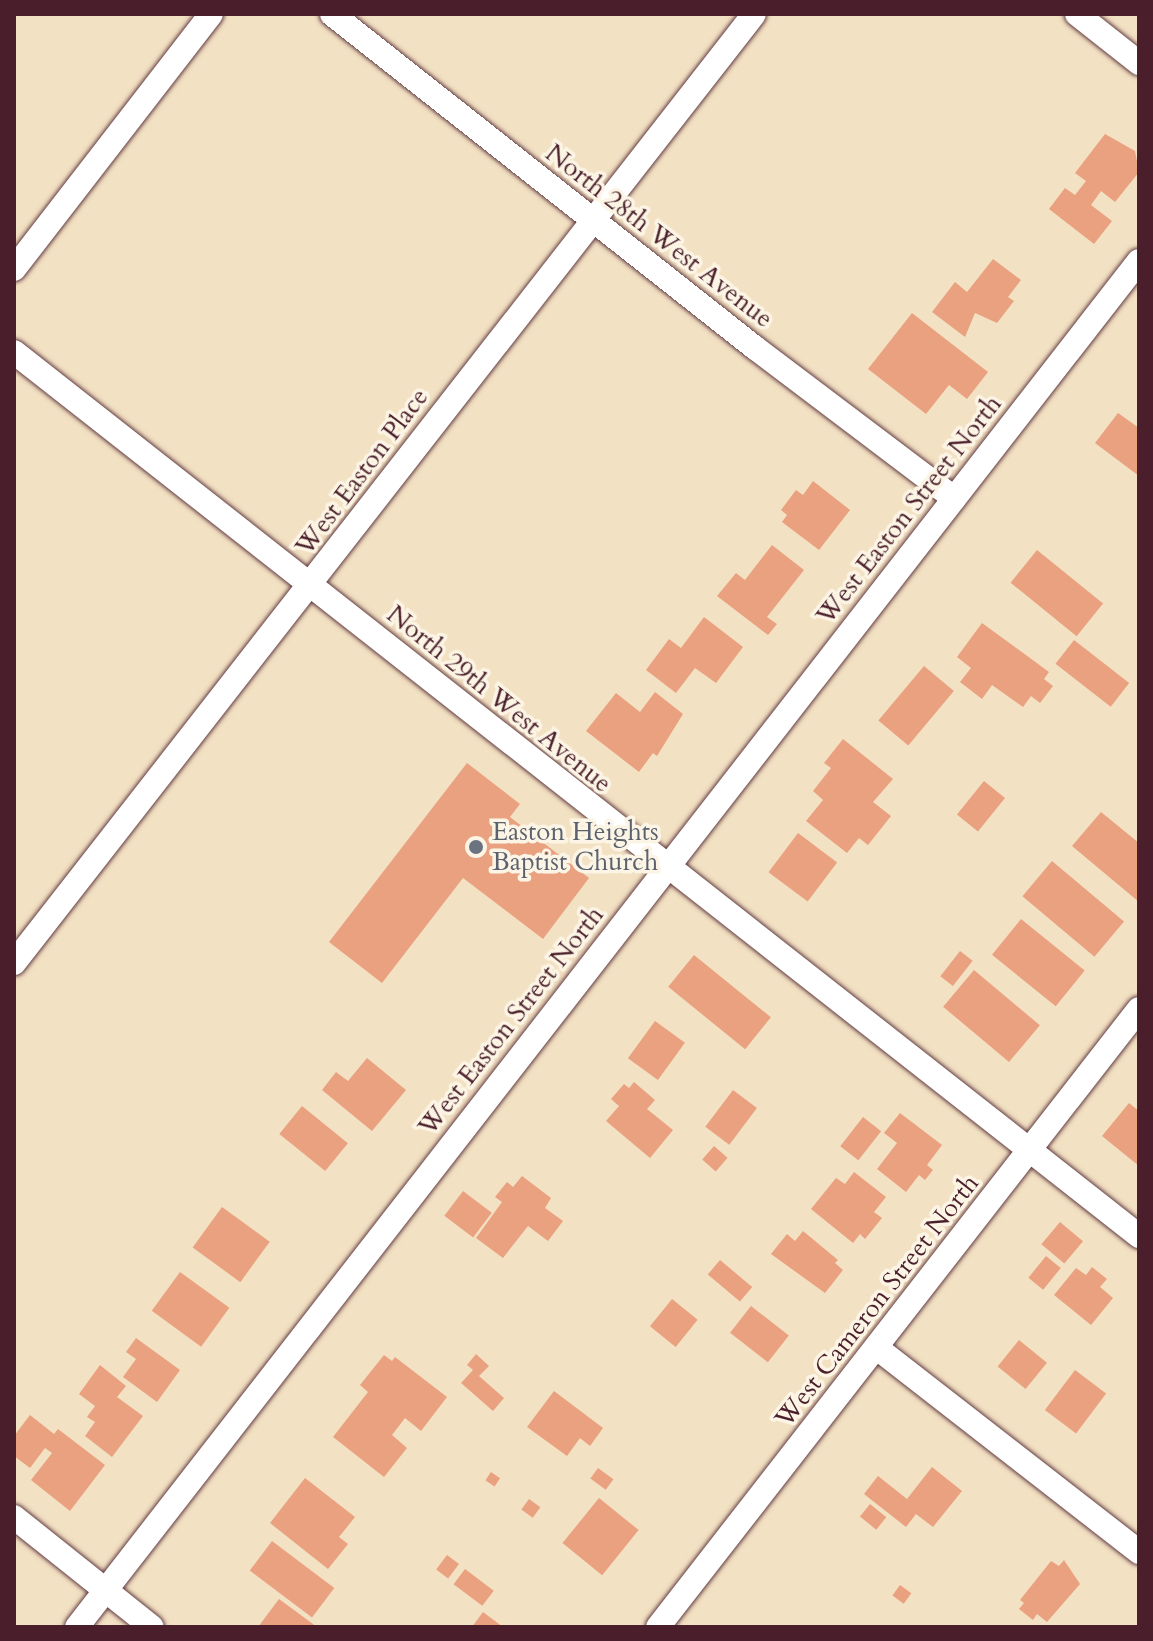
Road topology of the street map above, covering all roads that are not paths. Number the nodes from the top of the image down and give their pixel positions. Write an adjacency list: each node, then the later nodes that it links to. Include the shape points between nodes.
1 (211, 14): 8 (street)
2 (332, 14): 6 (street, North 28th West Avenue)
3 (754, 14): 6 (street, West Easton Place)
4 (1077, 14): 5 (street)
5 (1139, 63)
6 (591, 219): 10 (street, North 28th West Avenue); 11 (street, West Easton Place)
7 (1139, 261): 10 (street, West Easton Street North)
8 (14, 269)
9 (14, 352): 11 (street, North 29th West Avenue)
10 (954, 498): 12 (street, West Easton Street North)
11 (311, 584): 12 (street, North 29th West Avenue); 13 (street, West Easton Place)
12 (665, 868): 15 (street, North 29th West Avenue); 20 (street, West Easton Street North)
13 (14, 963)
14 (1139, 1009): 15 (street, West Cameron Street North)
15 (1029, 1150): 16 (street, North 29th West Avenue); 17 (street, West Cameron Street North)
16 (1139, 1236)
17 (877, 1348): 19 (street); 23 (street, West Cameron Street North)
18 (14, 1517): 20 (street)
19 (1139, 1552)
20 (105, 1591): 21 (street, West Easton Street North); 22 (street)
21 (77, 1627)
22 (152, 1627)
23 (658, 1627)

